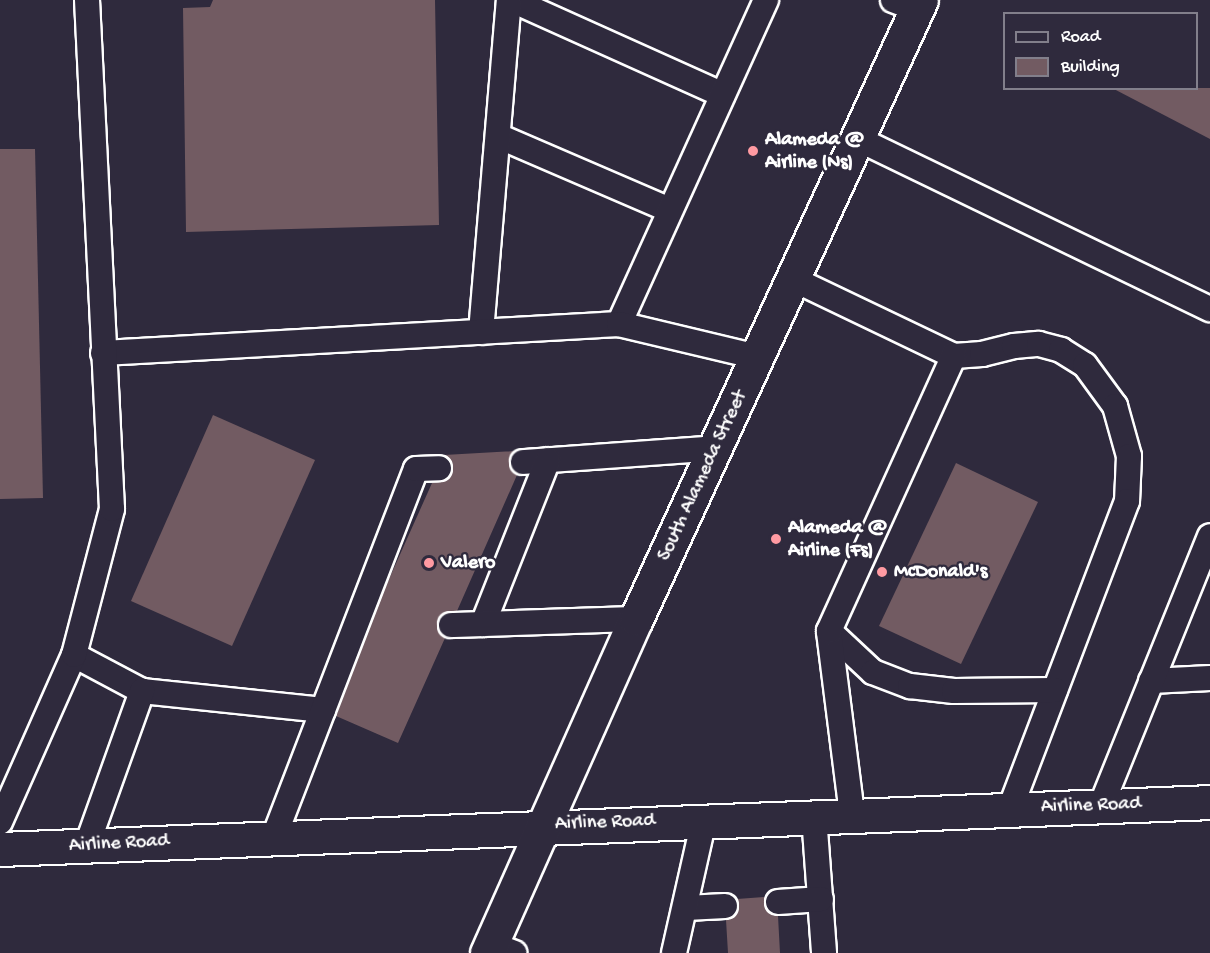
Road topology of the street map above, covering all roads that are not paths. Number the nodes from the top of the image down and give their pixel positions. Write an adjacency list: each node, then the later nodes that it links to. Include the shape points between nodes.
1 (87, 0): 13 (lane)
2 (510, 0): 5 (lane); 6 (lane)
3 (766, 0): 5 (lane)
4 (910, 3): 7 (main road, South Alameda Street)
5 (723, 95): 8 (lane)
6 (498, 136): 8 (lane); 12 (lane)
7 (858, 139): 9 (main road, South Alameda Street); 10 (lane)
8 (670, 210): 11 (lane)
9 (793, 279): 14 (lane); 15 (main road, South Alameda Street)
10 (1210, 309)
11 (619, 324): 12 (lane); 15 (lane)
12 (481, 332): 13 (lane)
13 (103, 353): 25 (lane, via 112,509)
14 (954, 356): 24 (lane); 28 (lane, via 1039,344 1061,350 1085,365 1115,406 1129,456 1128,501)
15 (758, 357): 16 (main road, South Alameda Street)
16 (717, 448): 17 (lane); 21 (main road, South Alameda Street)
17 (548, 460): 18 (lane); 22 (lane)
18 (523, 462)
19 (439, 468): 30 (lane, via 416,469 361,628)
20 (1210, 536): 27 (lane)
21 (636, 619): 22 (lane); 38 (main road, South Alameda Street)
22 (483, 624): 23 (lane)
23 (451, 626)
24 (830, 631): 28 (lane, via 873,672 910,686 954,691); 34 (lane)
25 (74, 655): 29 (lane); 37 (lane)
26 (1210, 678): 27 (lane)
27 (1152, 681): 32 (lane)
28 (1056, 690): 33 (lane)
29 (142, 691): 30 (lane); 40 (lane)
30 (323, 710): 39 (lane)
31 (1210, 802): 32 (main road, Airline Road)
32 (1101, 806): 33 (main road, Airline Road)
33 (1010, 808): 34 (main road, Airline Road)
34 (852, 814): 35 (main road, Airline Road)
35 (814, 816): 36 (main road, Airline Road); 42 (lane)
36 (704, 820): 38 (main road, Airline Road); 45 (lane)
37 (0, 822)
38 (544, 826): 39 (main road, Airline Road); 46 (main road, South Alameda Street)
39 (274, 837): 40 (main road, Airline Road)
40 (87, 845): 41 (main road, Airline Road)
41 (0, 849)
42 (821, 899): 43 (lane); 48 (lane)
43 (778, 902)
44 (725, 906): 45 (lane)
45 (686, 908): 47 (lane)
46 (497, 950)
47 (674, 953)
48 (824, 953)

